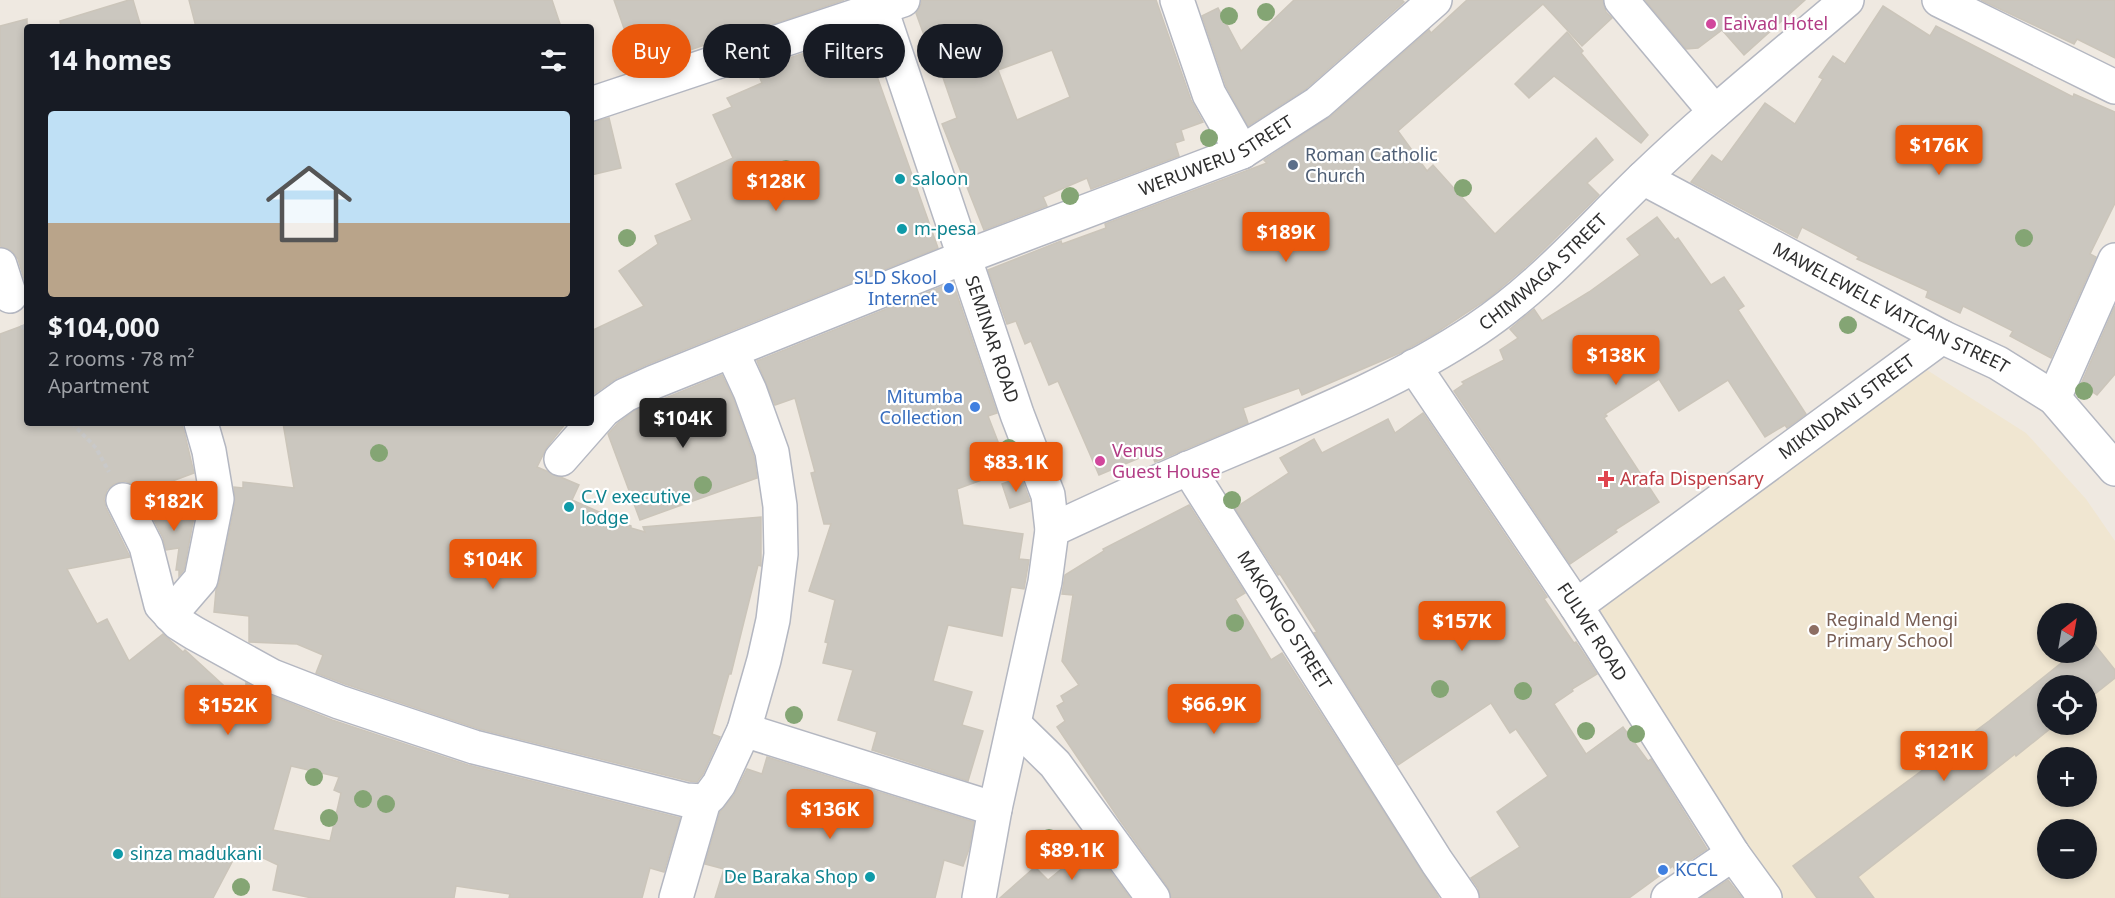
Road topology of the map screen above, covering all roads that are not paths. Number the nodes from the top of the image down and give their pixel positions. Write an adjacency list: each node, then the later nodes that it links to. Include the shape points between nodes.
1 (1177, 0): 10 (street, via 1209,94)
2 (1434, 0): 10 (street, WERUWERU STREET, via 1318,103)
3 (1621, 0): 9 (street)
4 (1847, 0): 9 (street, CHIMWAGA STREET)
5 (1939, 0): 7 (street)
6 (887, 3): 8 (street); 12 (street, SEMINAR ROAD)
7 (2115, 87)
8 (594, 103)
9 (1715, 112): 11 (street, CHIMWAGA STREET)
10 (1242, 152): 12 (street, WERUWERU STREET)
11 (1643, 178): 16 (street, MAWELEWELE VATICAN STREET); 18 (street, CHIMWAGA STREET, via 1528,292 1477,330)
12 (965, 257): 17 (street, WERUWERU STREET); 27 (street, SEMINAR ROAD, via 1048,495)
13 (2115, 260): 19 (street)
14 (0, 265): 15 (street)
15 (10, 296)
16 (1942, 336): 19 (street, MAWELEWELE VATICAN STREET, via 1998,363); 28 (street, MIKINDANI STREET)
17 (732, 352): 20 (street, WERUWERU STREET, via 625,395); 31 (street, via 772,452 782,528 773,620)
18 (1414, 366): 25 (street, CHIMWAGA STREET, via 1304,420); 28 (street, FULWE ROAD)
19 (2055, 398): 23 (street, MAWELEWELE VATICAN STREET)
20 (594, 421)
21 (202, 426): 29 (street, via 217,499 201,579)
22 (590, 426): 24 (street, WERUWERU STREET)
23 (2111, 455)
24 (561, 459)
25 (1188, 468): 27 (street); 38 (street, MAKONGO STREET)
26 (123, 500): 29 (street, via 146,546 161,605)
27 (1052, 530): 30 (street, SEMINAR ROAD)
28 (1576, 606): 34 (street, FULWE ROAD)
29 (170, 615): 32 (street, via 194,633 272,676 339,702 494,753 686,800)
30 (1014, 724): 33 (street, SEMINAR ROAD); 37 (street, via 1055,764)
31 (744, 730): 32 (street, via 719,784); 33 (street)
32 (704, 801): 35 (street)
33 (995, 809): 36 (street, SEMINAR ROAD)
34 (1733, 854): 39 (street); 40 (street, FULWE ROAD)
35 (676, 898)
36 (979, 898)
37 (1153, 898)
38 (1462, 898)
39 (1668, 898)
40 (1766, 898)

